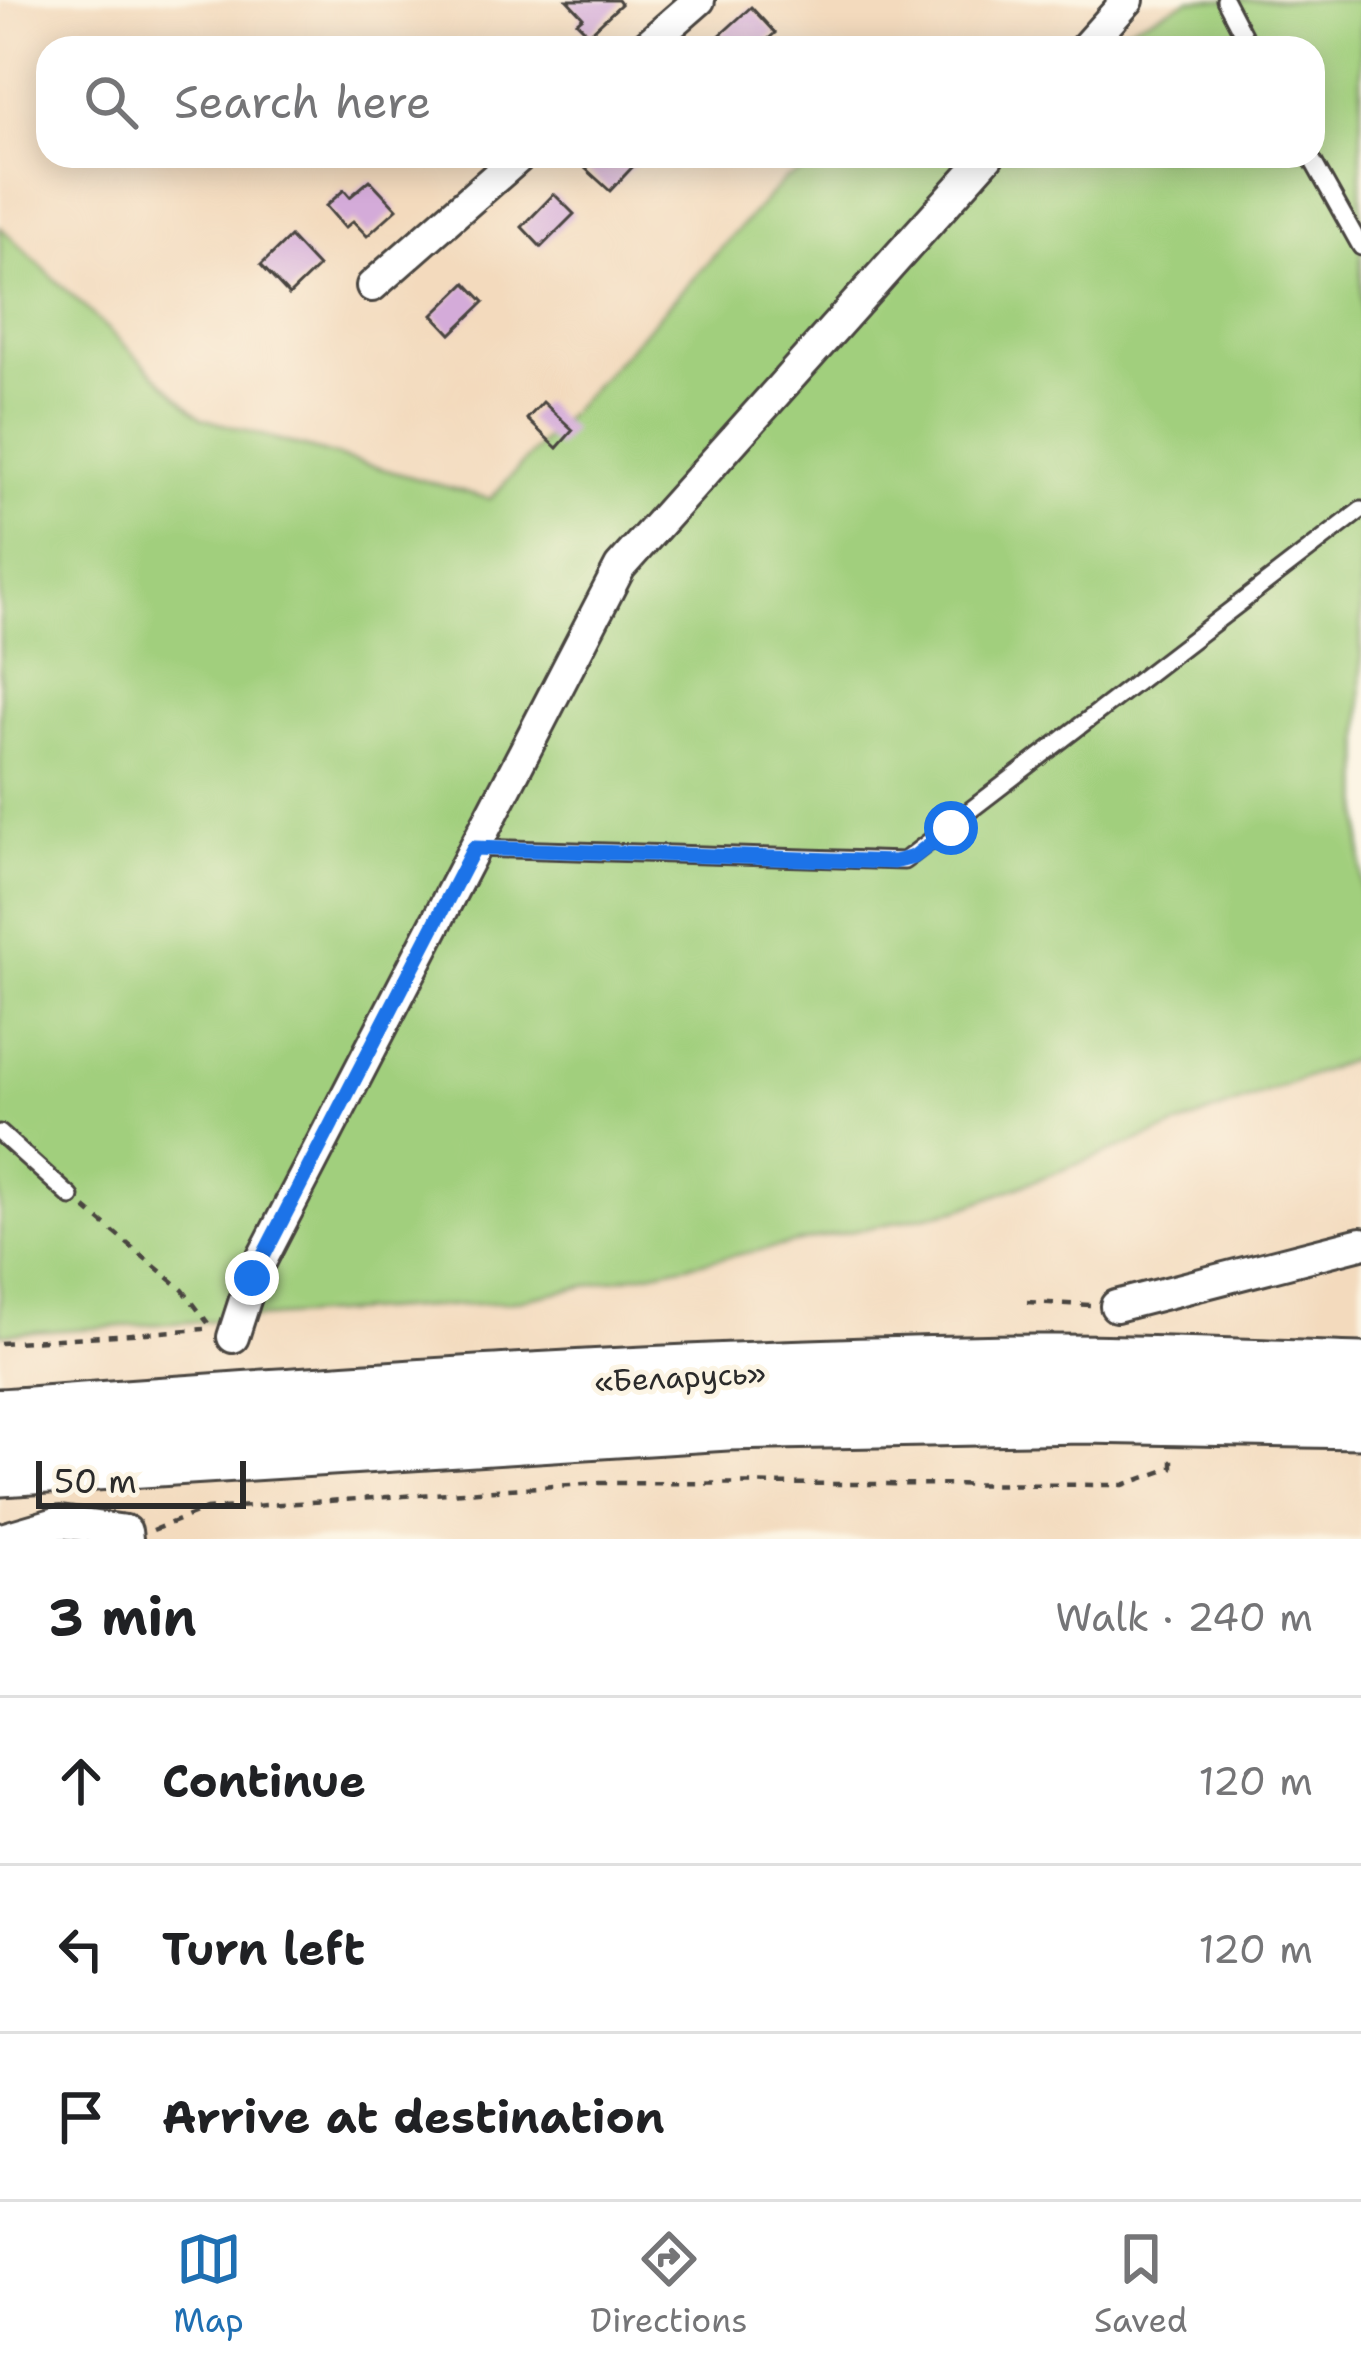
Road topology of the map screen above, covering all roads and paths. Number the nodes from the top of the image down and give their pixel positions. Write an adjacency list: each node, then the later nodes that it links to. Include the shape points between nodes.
1 (699, 0): 4 (street)
2 (1129, 0): 5 (street)
3 (1225, 0): 6 (lane)
4 (658, 36)
5 (1096, 36)
6 (1244, 36)
7 (506, 168): 11 (street)
8 (977, 168): 13 (street, via 620,567)
9 (1317, 168): 10 (lane)
10 (1361, 248)
11 (372, 286)
12 (1361, 510): 13 (lane, via 904,861)
13 (474, 848): 19 (street, via 252,1278)
14 (0, 1132): 15 (lane)
15 (71, 1197): 20 (path, via 183,1290 212,1328)
16 (1361, 1243): 18 (street)
17 (1027, 1302): 18 (path)
18 (1116, 1306)
19 (233, 1337)
20 (0, 1342)
21 (1361, 1372): 22 (highway, «Беларусь», via 1036,1364 727,1374)
22 (0, 1418)
23 (1361, 1419): 25 (highway, «Беларусь», via 749,1420)
24 (1173, 1443): 26 (path, via 1172,1468 1123,1485 600,1483 206,1509)
25 (0, 1467)
26 (134, 1534): 27 (street, via 60,1522)
27 (2, 1539)

